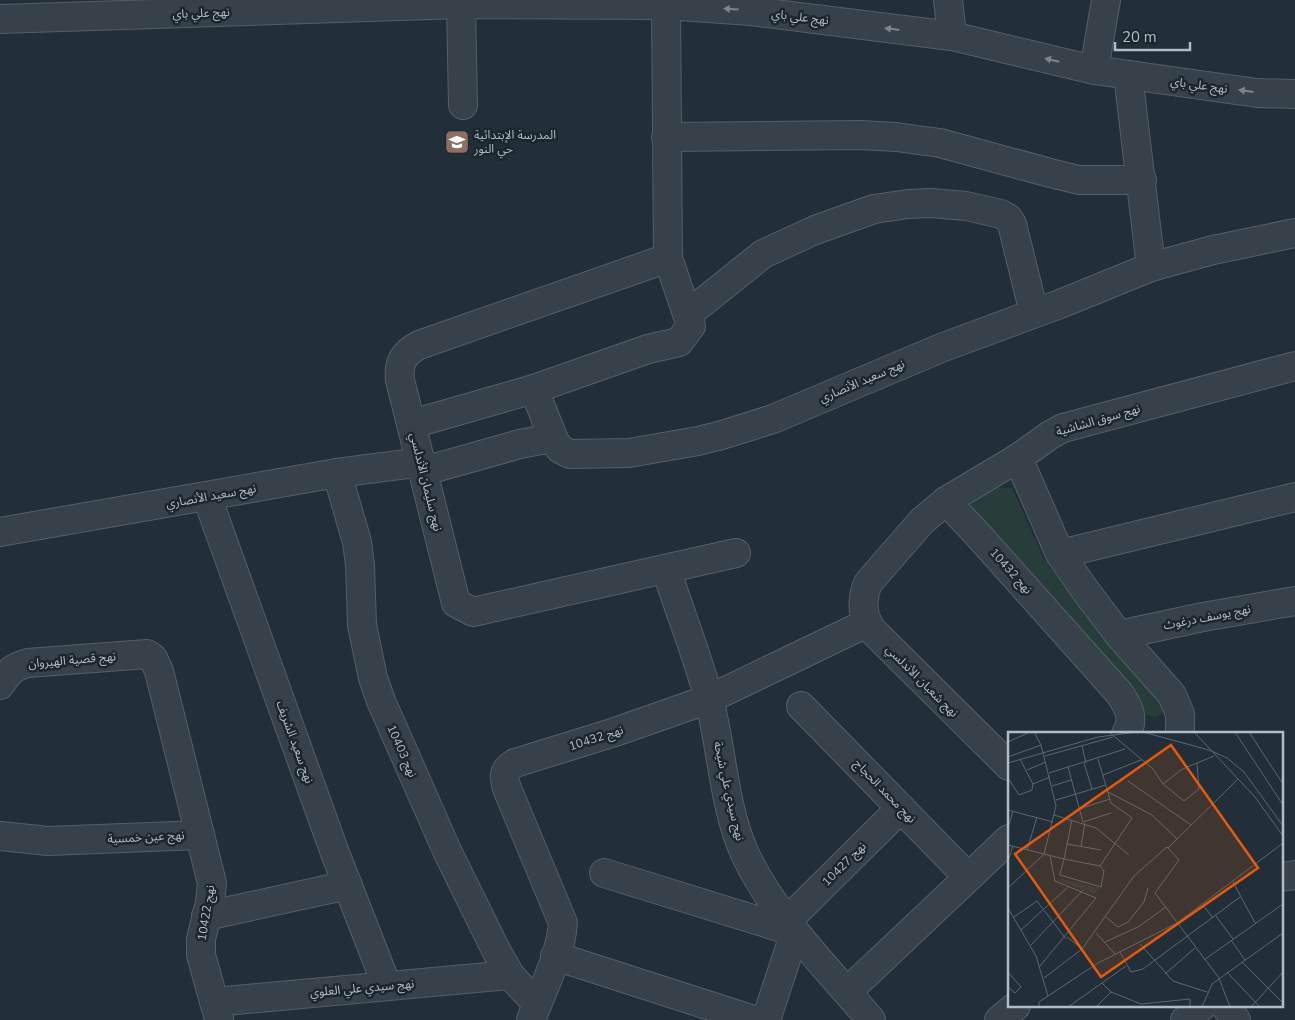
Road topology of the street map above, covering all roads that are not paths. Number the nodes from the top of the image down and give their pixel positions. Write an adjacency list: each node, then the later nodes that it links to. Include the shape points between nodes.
1 (948, 0): 7 (street)
2 (1106, 0): 8 (street)
3 (454, 3): 4 (street, نهج علي باي); 5 (street, نهج علي باي); 11 (street)
4 (666, 3): 7 (street, نهج علي باي, one-way to 4, via 751,10); 12 (street)
5 (192, 7): 6 (street, نهج علي باي)
6 (0, 19)
7 (952, 36): 8 (street, نهج علي باي, one-way to 7)
8 (1094, 70): 9 (street, نهج علي باي)
9 (1128, 75): 10 (street, نهج علي باي, one-way to 9, via 1257,93); 13 (street)
10 (1295, 94)
11 (463, 105)
12 (666, 137): 13 (street, via 896,137 940,143 1079,180); 15 (street)
13 (1142, 180): 16 (street)
14 (1294, 238): 16 (street, نهج سعيد الأنصاري, via 1213,250)
15 (668, 258): 18 (street); 21 (street, نهج سليمان الأندلسي, via 409,350 399,369)
16 (1151, 266): 17 (street, نهج سعيد الأنصاري)
17 (1034, 313): 18 (street, via 1008,218 988,210 931,203 874,209 815,230 763,254); 22 (street, نهج سعيد الأنصاري, via 941,348 773,419 714,437 629,453 577,454 564,452)
18 (688, 314): 20 (street, via 691,326 679,342)
19 (1295, 366): 23 (street, نهج سوق الشاشية, via 1063,428)
20 (534, 389): 21 (street); 22 (street)
21 (412, 424): 24 (street, نهج سليمان الأندلسي)
22 (554, 440): 24 (street, نهج سعيد الأنصاري, via 520,444)
23 (1018, 458): 28 (street, نهج سوق الشاشية); 31 (street)
24 (423, 467): 25 (street, نهج سعيد الأنصاري); 32 (street, نهج سليمان الأندلسي, via 456,604 473,612)
25 (337, 473): 26 (street, نهج سعيد الأنصاري); 55 (street, نهج 10403, via 357,542 362,626 380,701 448,853)
26 (207, 497): 29 (street, نهج سعيد الأنصاري); 51 (street, نهج سعيد الشريف)
27 (1295, 497): 31 (street)
28 (946, 501): 34 (street, via 922,521 868,583 863,603); 40 (street, نهج 10432, via 1120,694 1132,718)
29 (0, 532)
30 (736, 553): 32 (street, نهج سليمان الأندلسي)
31 (1060, 554): 35 (street)
32 (666, 569): 38 (street, نهج سيدي علي شيحة)
33 (1295, 600): 35 (street, نهج يوسف درغوث)
34 (868, 623): 38 (street, نهج 10432); 42 (street, نهج شعبان الأندلسي)
35 (1119, 635): 41 (street, via 1172,695 1180,714)
36 (153, 658): 37 (street, نهج قصية الهيروان, via 147,654 28,663 11,670); 44 (street, نهج عين خمسية)
37 (0, 685)
38 (709, 699): 53 (street, نهج سيدي علي شيحة, via 734,822 755,872); 54 (street, نهج 10432, via 515,763 504,774 504,782 563,923)
39 (801, 706): 43 (street, نهج محمد الحجاج)
40 (1127, 732)
41 (1180, 732)
42 (1008, 765)
43 (901, 808): 49 (street, نهج محمد الحجاج); 53 (street, نهج 10427)
44 (200, 835): 45 (street, نهج عين خمسية, via 48,841); 52 (street, نهج 10422, via 212,883)
45 (0, 836)
46 (1008, 840): 49 (street)
47 (604, 873): 53 (street)
48 (1295, 875): 50 (street)
49 (968, 877): 57 (street)
50 (1282, 877)
51 (348, 885): 52 (street); 56 (street, نهج سعيد الشريف)
52 (206, 916): 61 (street, نهج 10422, via 201,955)
53 (791, 927): 57 (street, نهج سيدي علي شيحة); 64 (street)
54 (555, 956): 62 (street); 63 (street)
55 (510, 975): 56 (street, نهج سيدي علي العلوي); 62 (street, نهج 10403)
56 (387, 986): 61 (street, نهج سيدي علي العلوي)
57 (847, 992): 65 (street, نهج سيدي علي شيحة)
58 (1014, 1008): 66 (street)
59 (1200, 1008): 67 (street)
60 (1227, 1008): 68 (street)
61 (217, 1011)
62 (534, 1012)
63 (754, 1020)
64 (766, 1020)
65 (871, 1020)
66 (999, 1020)
67 (1185, 1020)
68 (1236, 1020)

